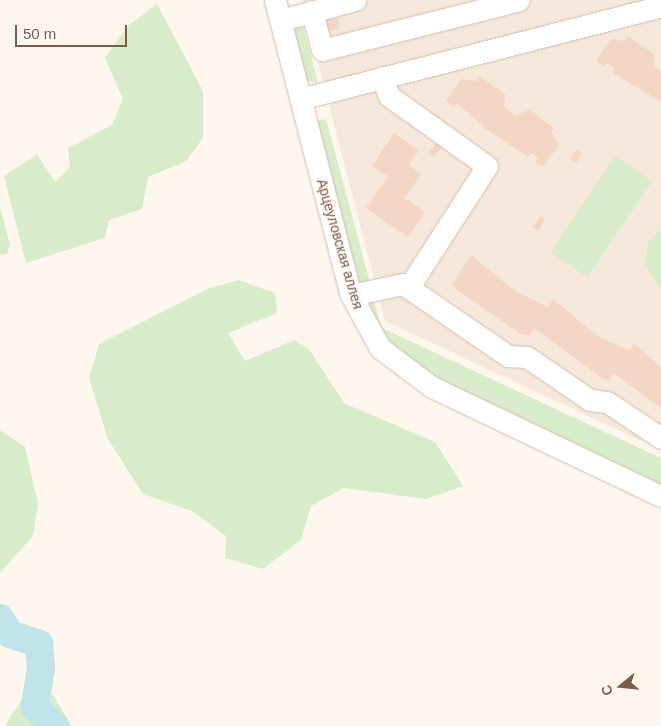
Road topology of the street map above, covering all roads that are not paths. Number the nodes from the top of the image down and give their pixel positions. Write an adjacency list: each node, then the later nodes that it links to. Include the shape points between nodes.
1 (355, 0): 5 (street)
2 (519, 0): 5 (street, via 322,50)
3 (661, 6): 6 (street)
4 (278, 10): 5 (street); 7 (street, Арцеуловская аллея)
5 (312, 11)
6 (382, 77): 7 (street); 8 (street, via 389,96 487,166)
7 (300, 99): 9 (street, Арцеуловская аллея)
8 (408, 288): 9 (street, via 396,283); 10 (street, via 508,356 527,357 590,400 607,402)
9 (351, 295): 11 (street, Арцеуловская аллея, via 380,348 404,370)
10 (661, 438)
11 (661, 496)

